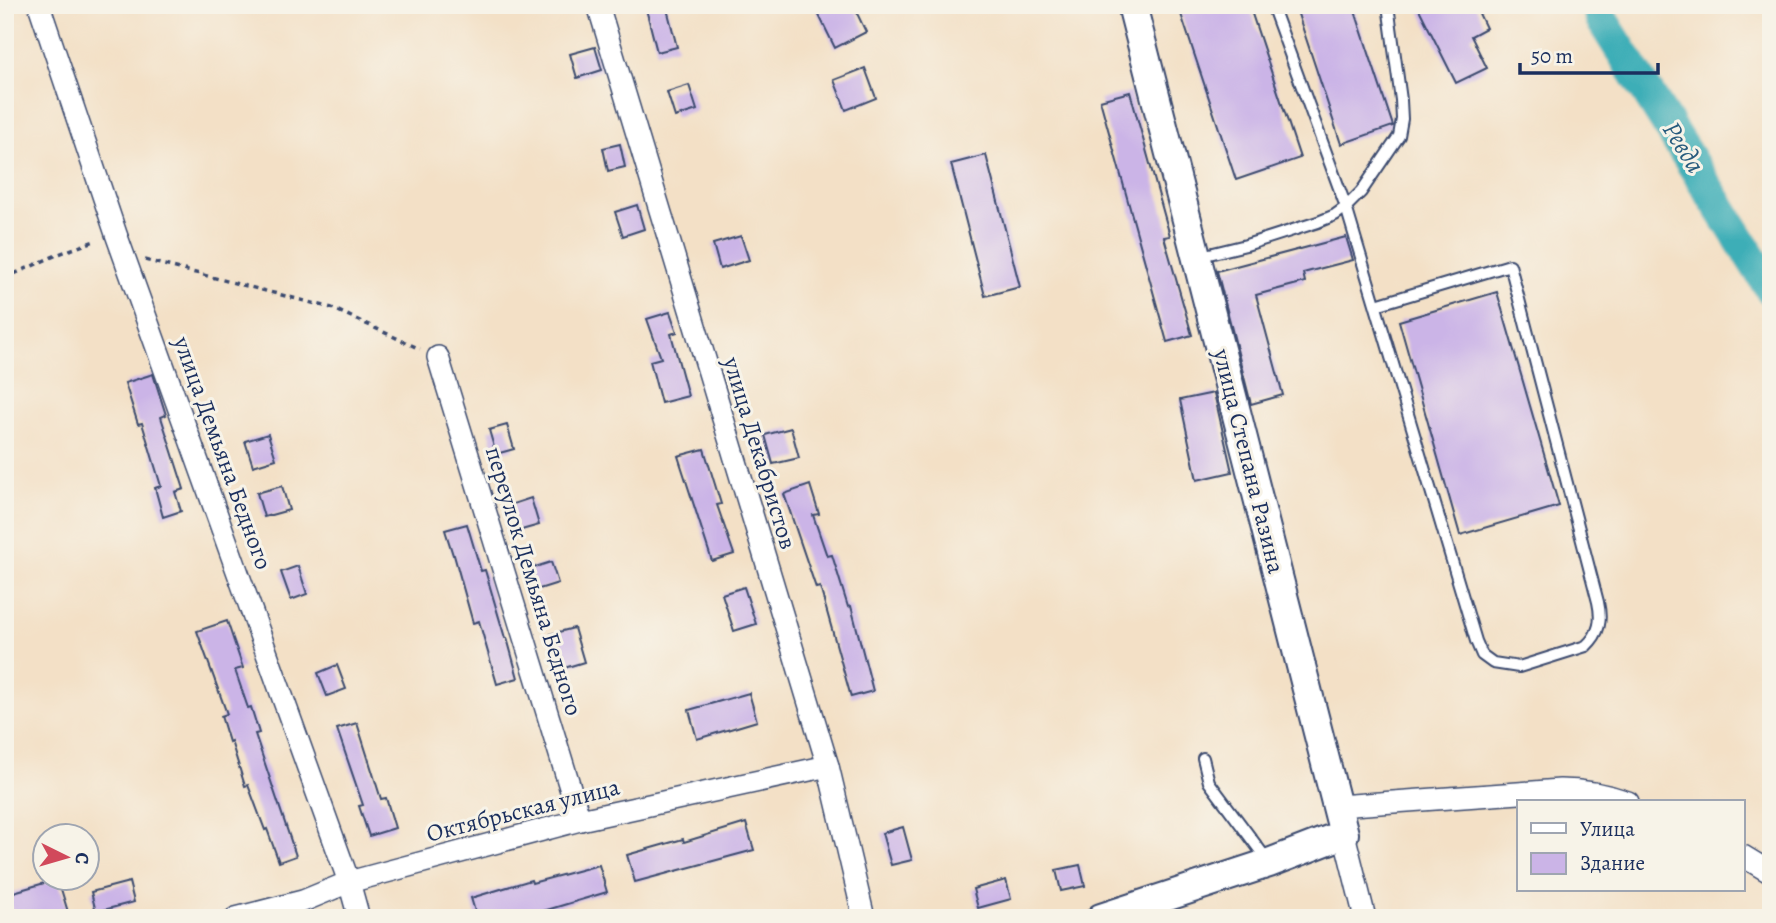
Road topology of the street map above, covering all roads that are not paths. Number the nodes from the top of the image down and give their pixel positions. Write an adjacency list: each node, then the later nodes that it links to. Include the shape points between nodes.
1 (39, 5): 18 (street, улица Демьяна Бедного, via 123,255)
2 (598, 5): 11 (street, улица Декабристов)
3 (1132, 5): 7 (street, улица Степана Разина)
4 (1272, 5): 6 (lane)
5 (1388, 5): 6 (lane, via 1401,100 1399,136)
6 (1346, 207): 7 (lane, via 1318,222); 8 (lane)
7 (1196, 257): 14 (street, улица Степана Разина)
8 (1376, 305): 8 (lane, via 1482,654 1493,663 1519,667 1586,646 1594,638 1601,616 1510,265)
9 (438, 357): 13 (street, переулок Демьяна Бедного)
10 (1203, 758): 16 (lane, via 1209,782)
11 (828, 766): 13 (street, Октябрьская улица); 21 (street, улица Декабристов)
12 (1623, 800): 14 (street, via 1560,790)
13 (580, 820): 18 (street, Октябрьская улица)
14 (1341, 820): 16 (street); 23 (street, улица Степана Разина)
15 (1744, 857): 17 (street)
16 (1269, 863): 22 (street)
17 (1771, 873)
18 (349, 882): 19 (street, Октябрьская улица, via 303,901); 20 (street, улица Демьяна Бедного)
19 (236, 918)
20 (359, 918)
21 (864, 918)
22 (1101, 918)
23 (1366, 918)

